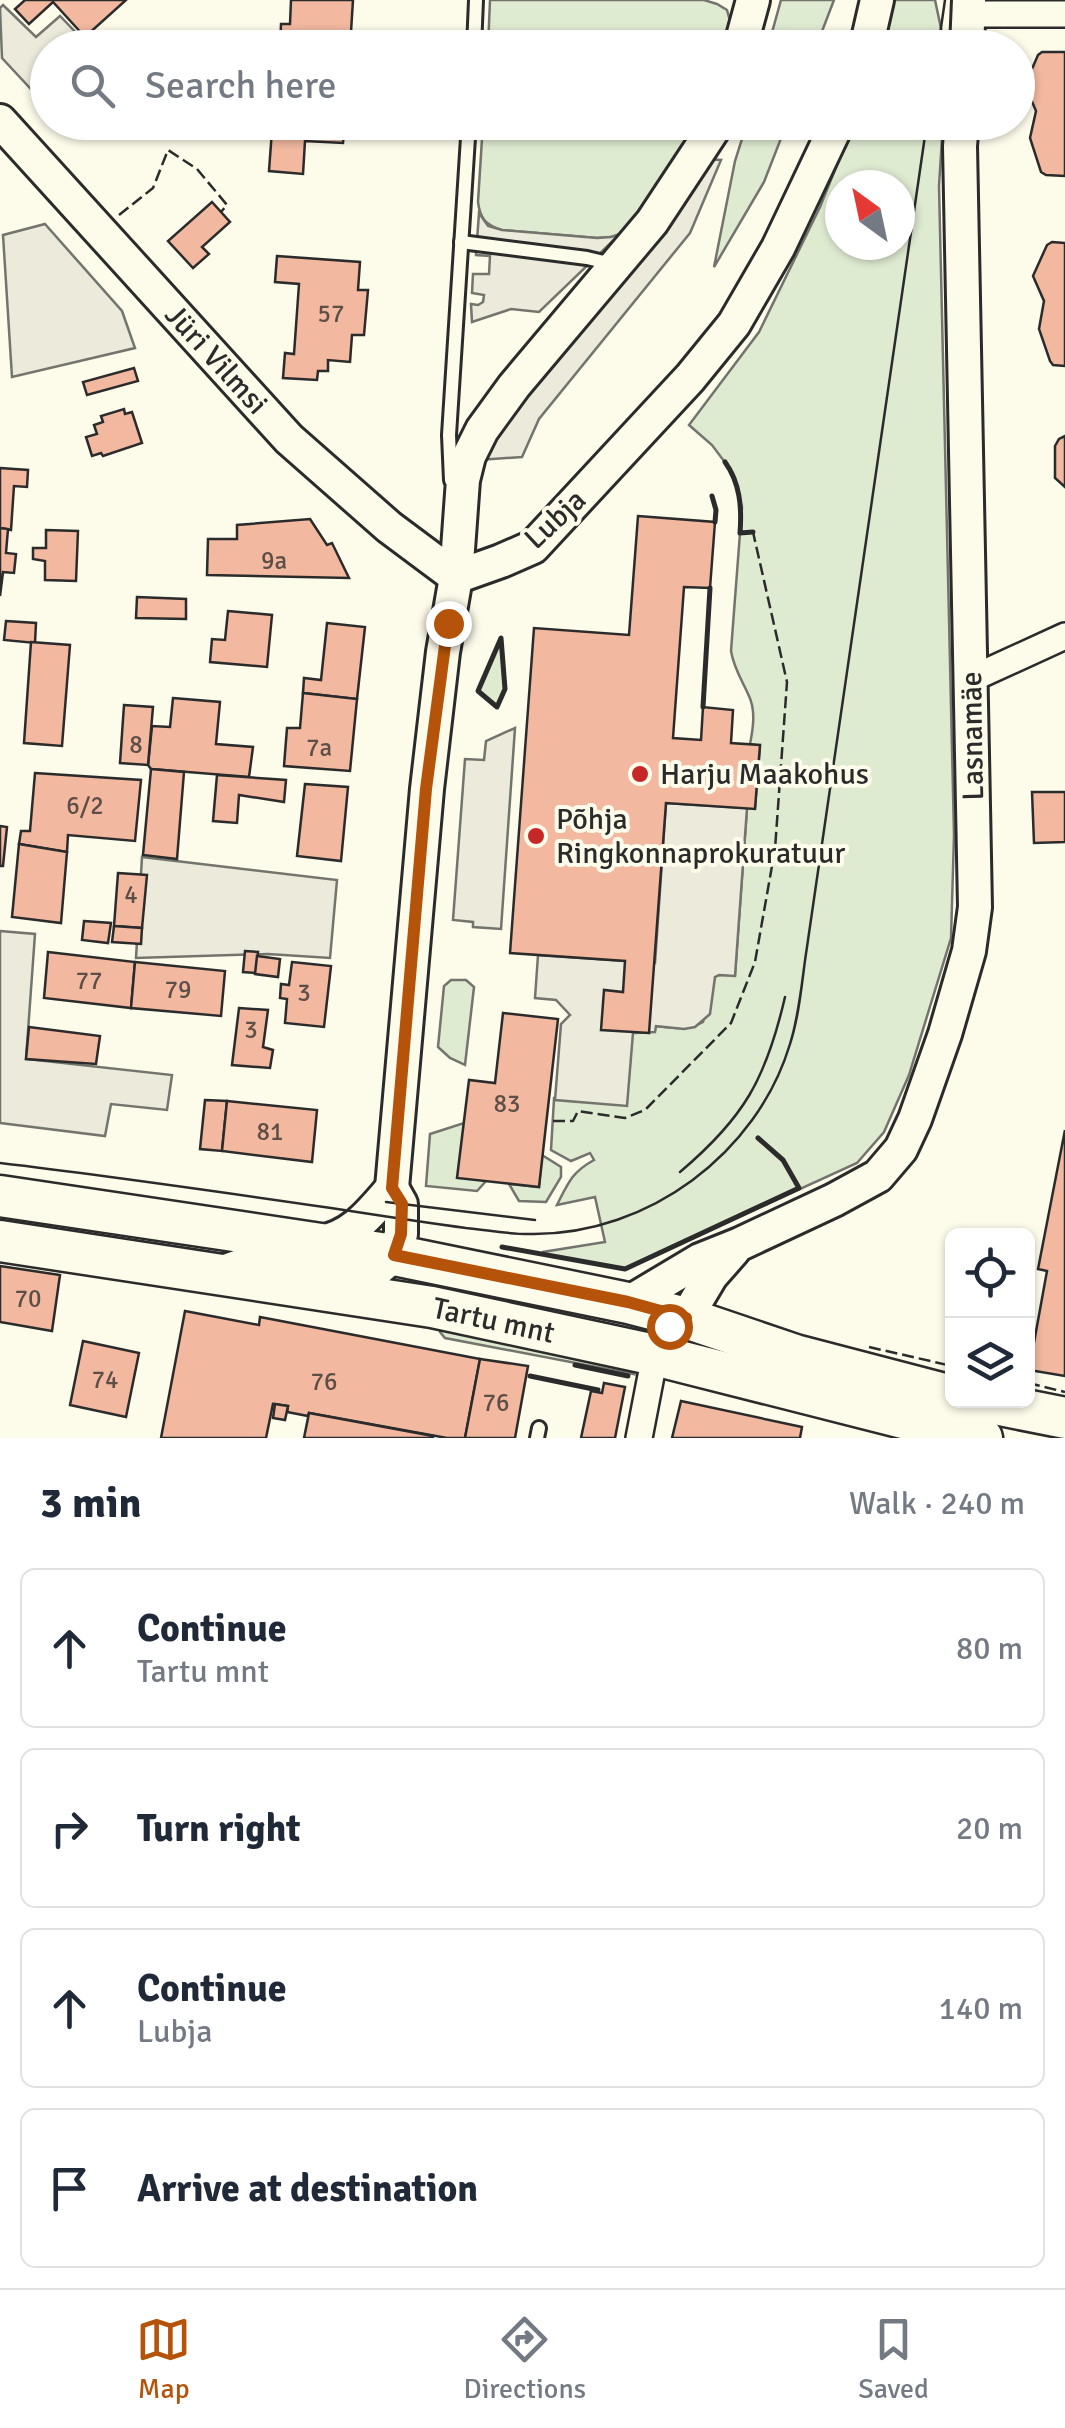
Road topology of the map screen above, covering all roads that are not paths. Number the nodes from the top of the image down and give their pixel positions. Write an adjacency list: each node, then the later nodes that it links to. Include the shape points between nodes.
1 (476, 0): 6 (lane)
2 (753, 0): 7 (street)
3 (877, 0): 8 (street)
4 (969, 7): 5 (street)
5 (1051, 10)
6 (475, 30)
7 (745, 30)
8 (870, 30)
9 (0, 121): 16 (street, Jüri Vilmsi, via 290,439 389,528)
10 (468, 140): 14 (lane)
11 (706, 140): 15 (street)
12 (829, 140): 16 (street, Lubja, via 734,324 690,378 532,547)
13 (960, 140): 18 (street, Lasnamäe)
14 (461, 242): 15 (lane); 16 (lane, via 449,436)
15 (616, 266): 16 (street, via 482,430 462,480)
16 (456, 577): 19 (street, via 426,789)
17 (1065, 636): 18 (street)
18 (971, 680): 23 (street, Lasnamäe, via 970,951 915,1119 878,1176)
19 (392, 1188): 22 (street, via 360,1224); 24 (street, via 402,1204)
20 (0, 1196): 22 (main road, Tartu mnt)
21 (0, 1241): 25 (main road, Tartu mnt)
22 (316, 1243): 24 (main road, Tartu mnt)
23 (740, 1244): 26 (street, Lasnamäe); 27 (street, Lasnamäe)
24 (394, 1255): 25 (street, via 361,1273 256,1260); 26 (main road, Tartu mnt)
25 (217, 1274): 28 (main road, Tartu mnt)
26 (628, 1302): 27 (main road, Tartu mnt)
27 (686, 1318): 28 (main road, via 646,1330 580,1318); 30 (main road, Tartu mnt)
28 (528, 1328): 29 (main road, Tartu mnt)
29 (655, 1355): 30 (main road, via 696,1343 744,1355); 34 (street); 35 (main road, Tartu mnt)
30 (795, 1355): 31 (main road, Tartu mnt)
31 (945, 1394)
32 (1016, 1408): 33 (main road)
33 (1065, 1418)
34 (638, 1438)
35 (982, 1438)

